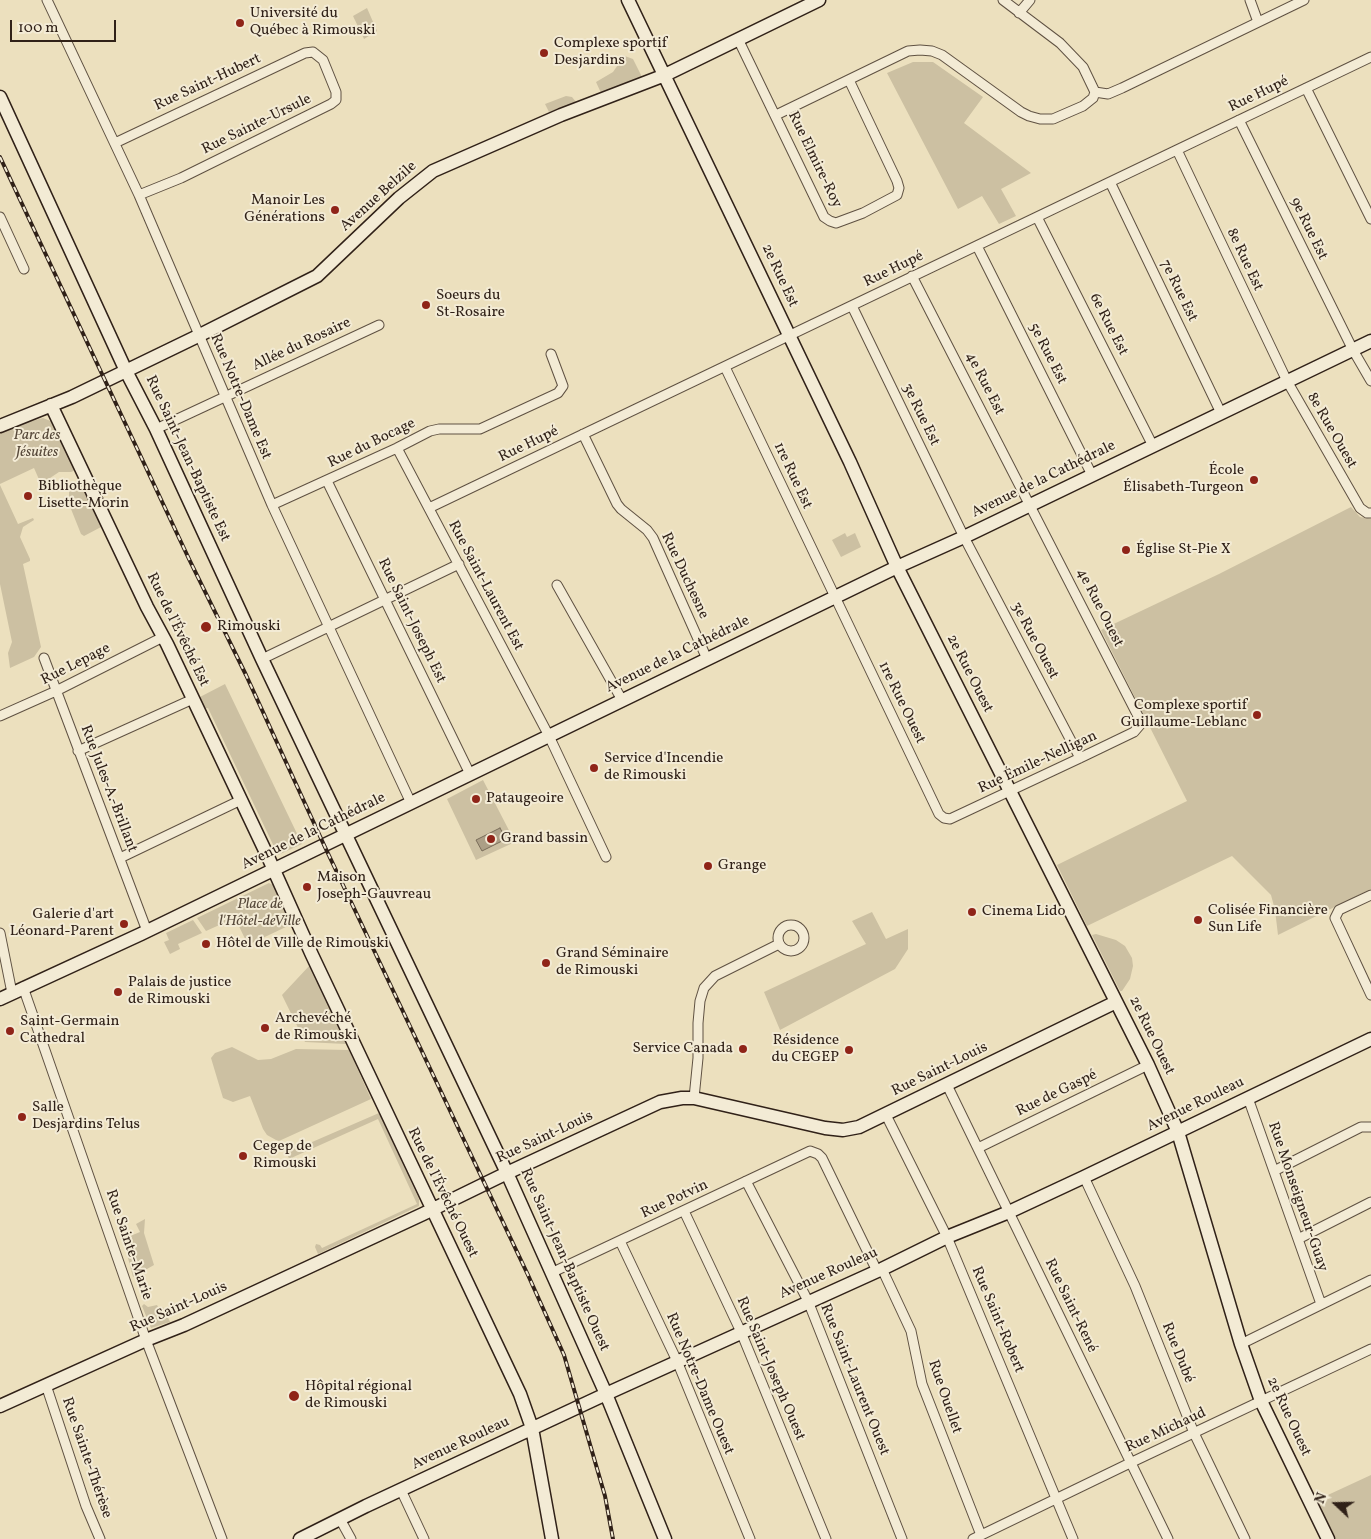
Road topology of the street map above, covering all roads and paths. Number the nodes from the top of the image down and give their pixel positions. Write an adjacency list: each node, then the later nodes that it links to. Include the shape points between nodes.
1 (47, 0): 20 (street, Rue Notre-Dame Est)
2 (628, 0): 13 (street, 2e Rue Est)
3 (1002, 0): 8 (street)
4 (1030, 0): 8 (street)
5 (1250, 0): 9 (street)
6 (1304, 0): 9 (street)
7 (811, 2): 10 (street, Avenue Belzile)
8 (1019, 13): 16 (street, via 1060,43 1083,67)
9 (1258, 22): 16 (street, via 1108,94)
10 (738, 39): 13 (street, Avenue Belzile); 18 (street, Rue Elmire-Roy)
11 (313, 52): 20 (street, Rue Saint-Hubert, via 305,52); 23 (street, Rue Sainte-Ursule, via 323,60 336,100 181,178)
12 (1371, 57): 15 (street, Rue Hupé)
13 (665, 75): 32 (street, Avenue Belzile, via 561,115 433,171 399,198 317,276); 33 (street, 2e Rue Est)
14 (849, 80): 16 (street, via 908,51 920,50 942,55 1021,112 1040,119 1053,119 1083,106); 18 (street); 18 (street, Rue Elmire-Roy, via 899,188 897,195 863,213 836,222 824,217)
15 (1306, 88): 19 (street, Rue Hupé); 26 (street)
16 (1095, 92)
17 (0, 97): 38 (street, Rue Saint-Jean-Baptiste Est)
18 (776, 115)
19 (1239, 120): 21 (street, Rue Hupé); 35 (street, 9e Rue Est)
20 (115, 143): 23 (street, Rue Notre-Dame Est)
21 (1177, 150): 22 (street, Rue Hupé); 39 (street, 8e Rue Est)
22 (1110, 182): 25 (street, Rue Hupé); 46 (street, 7e Rue Est)
23 (139, 195): 32 (street, Rue Notre-Dame Est)
24 (0, 217): 28 (street)
25 (1037, 217): 27 (street, Rue Hupé); 51 (street, 6e Rue Est)
26 (1371, 219)
27 (977, 246): 29 (street, Rue Hupé); 53 (street, 5e Rue Est)
28 (24, 268)
29 (912, 276): 30 (street, Rue Hupé); 56 (street, 4e Rue Est)
30 (852, 306): 33 (street, Rue Hupé); 59 (street, 3e Rue Est)
31 (379, 325): 44 (street, Allée du Rosaire)
32 (198, 336): 38 (street, Avenue Belzile); 44 (street, Rue Notre-Dame Est)
33 (789, 336): 37 (street, Rue Hupé); 61 (street, 2e Rue Est)
34 (1371, 341): 35 (street, Avenue de la Cathédrale)
35 (1353, 350): 39 (street, Avenue de la Cathédrale); 40 (street, 9e Rue Est)
36 (551, 354): 52 (street, Rue du Bocage, via 563,386 558,393 480,429 430,431)
37 (724, 367): 50 (street, Rue Hupé); 63 (street, 1re Rue Est)
38 (126, 370): 41 (street, Avenue Belzile); 42 (street, Rue Saint-Jean-Baptiste Est)
39 (1286, 381): 46 (street, Avenue de la Cathédrale); 58 (street, 8e Rue Ouest, via 1360,508 1367,514)
40 (1371, 381)
41 (88, 389): 42 (street, via 118,382); 43 (street, Avenue Belzile)
42 (136, 390): 49 (street, Rue Saint-Jean-Baptiste Est)
43 (72, 396): 45 (street, Avenue Belzile); 47 (street)
44 (224, 396): 49 (street, Allée du Rosaire); 55 (street, Rue Notre-Dame Est)
45 (51, 405): 47 (street, Rue de l'Évêché Est); 48 (street, Avenue Belzile)
46 (1221, 413): 51 (street, Avenue de la Cathédrale)
47 (60, 422): 66 (street, Rue de l'Évêché Est)
48 (0, 426)
49 (156, 429): 68 (street, Rue Saint-Jean-Baptiste Est)
50 (583, 434): 57 (street, Rue Hupé); 69 (street, Rue Duchesne, via 617,504 653,538)
51 (1153, 446): 53 (street, Avenue de la Cathédrale)
52 (397, 448): 54 (street, Rue du Bocage); 57 (street, Rue Saint-Laurent Est)
53 (1092, 475): 56 (street, Avenue de la Cathédrale)
54 (327, 481): 55 (street, Rue du Bocage); 64 (street, Rue Saint-Joseph Est)
55 (272, 505): 65 (street, Rue Notre-Dame Est)
56 (1031, 505): 59 (street, Avenue de la Cathédrale); 74 (street, 4e Rue Ouest)
57 (429, 508): 60 (street, Rue Saint-Laurent Est)
58 (1371, 513)
59 (964, 537): 61 (street, Avenue de la Cathédrale); 77 (street, 3e Rue Ouest)
60 (458, 564): 64 (street); 75 (street, Rue Saint-Laurent Est)
61 (897, 567): 63 (street, Avenue de la Cathédrale); 79 (street, 2e Rue Ouest)
62 (558, 585): 72 (street)
63 (835, 598): 69 (street, Avenue de la Cathédrale); 82 (street, 1re Rue Ouest, via 939,814)
64 (386, 599): 65 (street); 78 (street, Rue Saint-Joseph Est)
65 (330, 626): 68 (street); 81 (street, Rue Notre-Dame Est)
66 (163, 636): 70 (street, Rue Lepage); 71 (street, Rue de l'Évêché Est)
67 (44, 658): 70 (street, Rue Jules-A.-Brillant)
68 (262, 659): 83 (street, Rue Saint-Jean-Baptiste Est)
69 (707, 659): 72 (street, Avenue de la Cathédrale)
70 (56, 692): 73 (street, Rue Lepage); 76 (street, Rue Jules-A.-Brillant)
71 (193, 699): 76 (street); 80 (street, Rue de l'Évêché Est)
72 (622, 700): 75 (street, Avenue de la Cathédrale)
73 (0, 716)
74 (1140, 725): 77 (street, Rue Émile-Nelligan, via 1134,732)
75 (549, 736): 78 (street, Avenue de la Cathédrale); 84 (street)
76 (78, 750): 85 (street, Rue Jules-A.-Brillant)
77 (1080, 758): 79 (street, Rue Émile-Nelligan)
78 (470, 774): 81 (street, Avenue de la Cathédrale)
79 (1010, 791): 82 (street, Rue Émile-Nelligan, via 950,819); 94 (street, 2e Rue Ouest)
80 (241, 800): 85 (street); 86 (street, Rue de l'Évêché Est)
81 (411, 803): 83 (street, Avenue de la Cathédrale)
82 (944, 818)
83 (346, 834): 86 (street, Avenue de la Cathédrale); 106 (street, Rue Saint-Jean-Baptiste Ouest)
84 (606, 857)
85 (120, 858): 88 (street, Rue Jules-A.-Brillant)
86 (273, 870): 88 (street, Avenue de la Cathédrale); 110 (street, Rue de l'Évêché Ouest)
87 (1371, 895): 92 (street, via 1339,910 1335,918)
88 (146, 931): 91 (street, Avenue de la Cathédrale)
89 (0, 933): 91 (street, Rue Sainte-Marie)
90 (779, 944): 98 (street, via 715,976 704,988 698,1016)
91 (18, 990): 93 (street, Avenue de la Cathédrale); 122 (street, Rue Sainte-Marie)
92 (1371, 995)
93 (0, 999)
94 (1116, 1002): 96 (street, 2e Rue Ouest); 97 (street, Rue Saint-Louis)
95 (1371, 1039): 99 (street, Avenue Rouleau)
96 (1148, 1066): 102 (street, 2e Rue Ouest); 103 (street, Rue de Gaspé)
97 (947, 1085): 100 (street, Rue Saint-Louis); 103 (street, Rue Saint-René)
98 (694, 1098): 100 (street, Rue Saint-Louis, via 843,1130); 106 (street, Rue Saint-Louis, via 660,1102)
99 (1248, 1098): 102 (street, Avenue Rouleau); 105 (street, Rue Monseigneur-Guay)
100 (886, 1115): 113 (street, Rue Saint-Robert)
101 (1371, 1127): 105 (street, via 1361,1127)
102 (1178, 1132): 107 (street, Avenue Rouleau); 123 (street, 2e Rue Ouest)
103 (978, 1148): 112 (street, Rue Saint-René)
104 (810, 1151): 108 (street, Rue Potvin); 116 (street, Rue Ouellet, via 822,1158)
105 (1274, 1171): 114 (street, Rue Monseigneur-Guay)
106 (507, 1173): 110 (street, Rue Saint-Louis); 117 (street, Rue Saint-Jean-Baptiste Ouest)
107 (1084, 1177): 112 (street, Avenue Rouleau); 131 (street, Rue Dubé, via 1135,1286)
108 (746, 1181): 111 (street, Rue Potvin); 119 (street, Rue Saint-Laurent Ouest)
109 (1371, 1202): 114 (street)
110 (433, 1210): 122 (street, Rue Saint-Louis); 130 (street, Rue de l'Évêché Ouest, via 520,1394)
111 (684, 1211): 115 (street, Rue Potvin); 121 (street, Rue Saint-Joseph Ouest)
112 (1009, 1212): 113 (street, Avenue Rouleau); 132 (street, Rue Saint-René)
113 (947, 1237): 116 (street, Avenue Rouleau); 134 (street, Rue Saint-Robert)
114 (1298, 1238): 120 (street, Rue Monseigneur-Guay)
115 (620, 1241): 117 (street, Rue Potvin); 125 (street, Rue Notre-Dame Ouest)
116 (880, 1270): 119 (street, Avenue Rouleau); 136 (street, Rue Ouellet, via 911,1331 922,1384)
117 (551, 1273): 127 (street, Rue Saint-Jean-Baptiste Ouest)
118 (1371, 1280): 120 (street)
119 (808, 1301): 121 (street, Avenue Rouleau); 146 (street, Rue Saint-Laurent Ouest)
120 (1321, 1304): 123 (street)
121 (741, 1332): 125 (street, Avenue Rouleau); 145 (street, Rue Saint-Joseph Ouest)
122 (146, 1340): 126 (street, Rue Saint-Louis); 138 (street, Rue Sainte-Marie)
123 (1241, 1344): 128 (street, 2e Rue Ouest)
124 (1371, 1349): 128 (street, Rue Michaud)
125 (676, 1361): 127 (street, Avenue Rouleau); 144 (street, Rue Notre-Dame Ouest)
126 (46, 1384): 129 (street, Rue Saint-Louis); 137 (street, Rue Sainte-Thérèse)
127 (606, 1394): 130 (street, Avenue Rouleau); 143 (street, Rue Saint-Jean-Baptiste Ouest)
128 (1261, 1401): 131 (street, Rue Michaud); 150 (street, 2e Rue Ouest)
129 (0, 1406)
130 (532, 1428): 133 (street, Avenue Rouleau); 142 (street, Rue de l'Évêché Ouest)
131 (1194, 1433): 132 (street, Rue Michaud); 149 (street, Rue Dubé)
132 (1130, 1463): 134 (street, Rue Michaud); 148 (street, Rue Saint-René)
133 (401, 1490): 135 (street, Avenue Rouleau); 141 (street)
134 (1056, 1498): 136 (street, Rue Michaud); 147 (street, Rue Saint-Robert)
135 (340, 1519): 139 (street, Avenue Rouleau); 140 (street)
136 (977, 1537)
137 (100, 1539)
138 (222, 1539)
139 (300, 1539)
140 (351, 1539)
141 (424, 1539)
142 (552, 1539)
143 (666, 1539)
144 (750, 1539)
145 (826, 1539)
146 (902, 1539)
147 (1073, 1539)
148 (1168, 1539)
149 (1246, 1539)
150 (1328, 1539)

